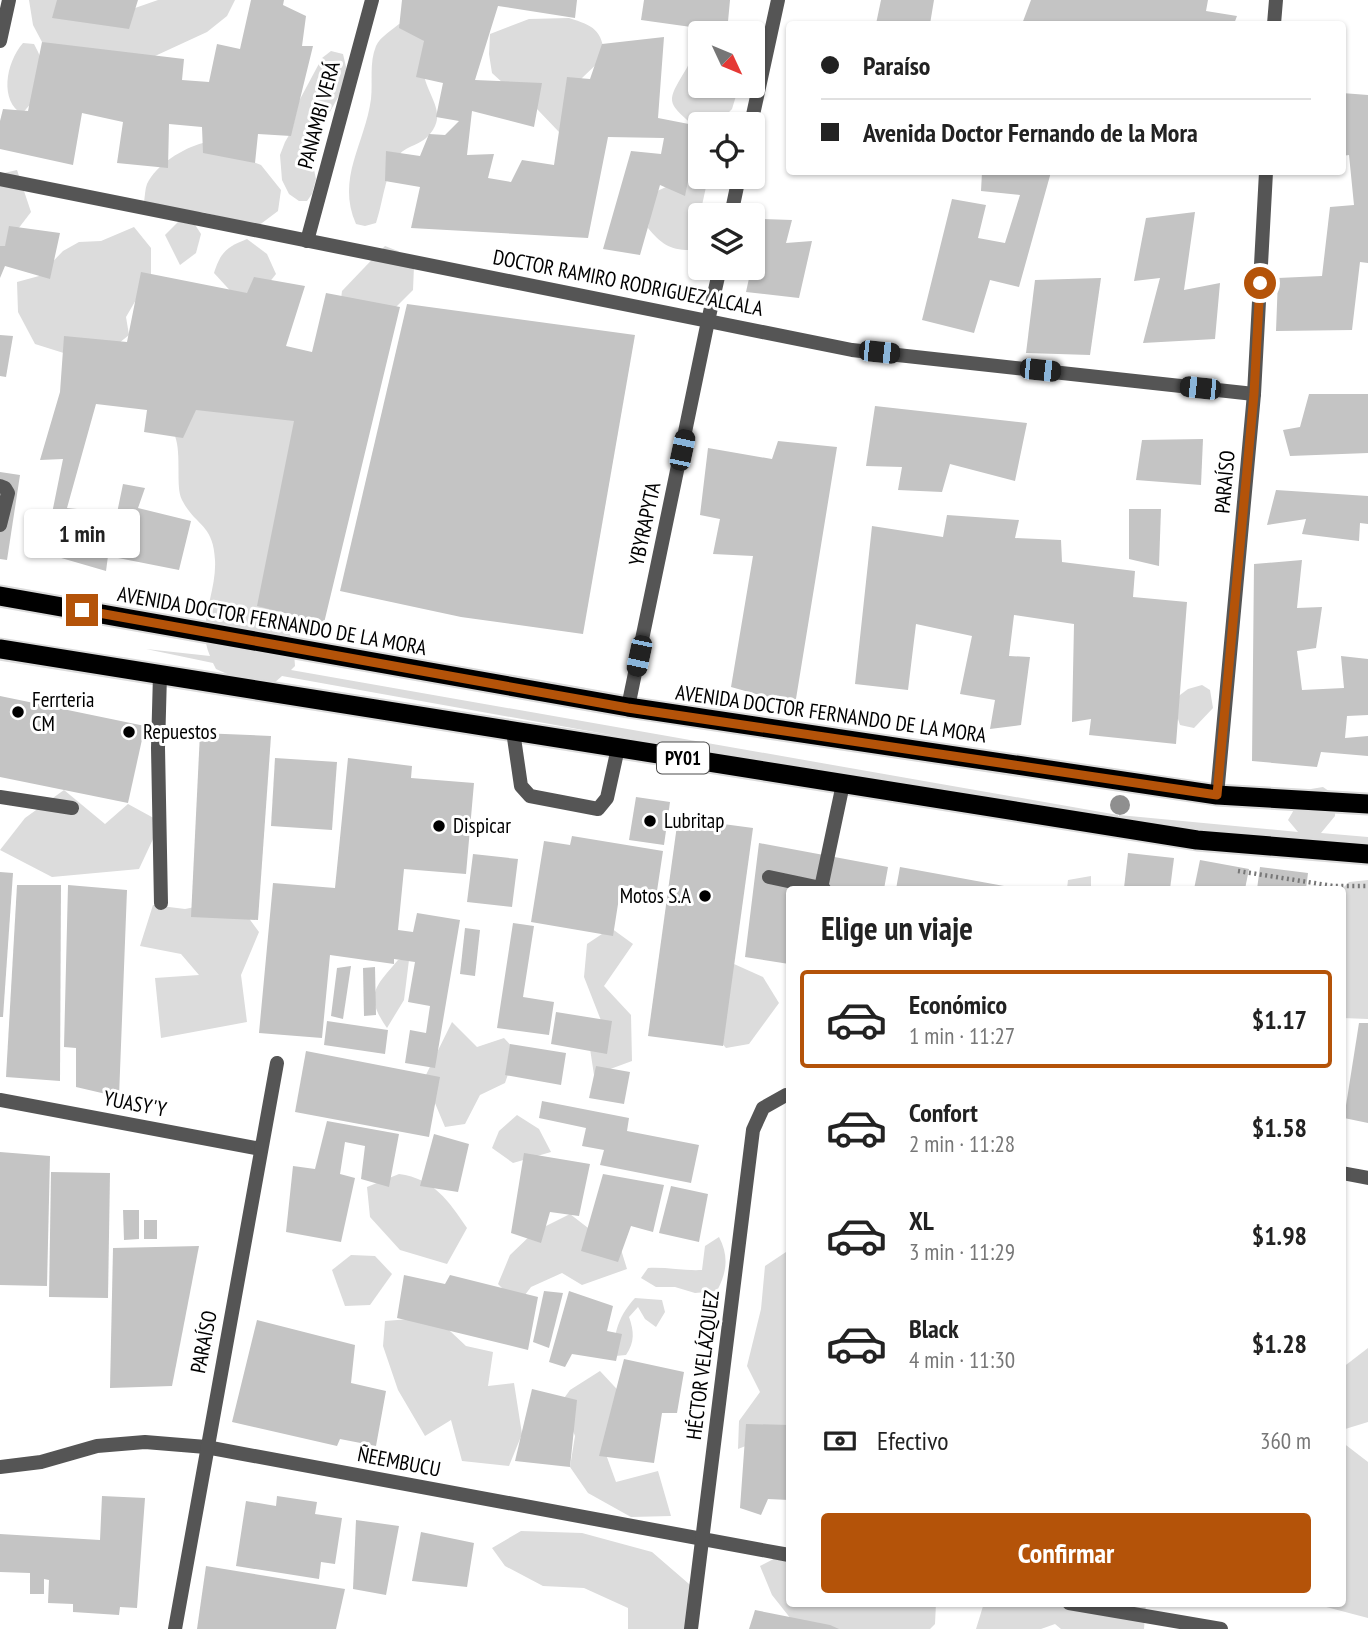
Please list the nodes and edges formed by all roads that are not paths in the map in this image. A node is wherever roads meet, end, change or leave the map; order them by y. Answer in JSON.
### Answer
{"nodes":[{"id":1,"x":9,"y":0,"type":"edge"},
{"id":2,"x":372,"y":0,"type":"edge"},
{"id":3,"x":778,"y":0,"type":"edge"},
{"id":4,"x":1276,"y":0,"type":"edge"},
{"id":5,"x":1275,"y":21,"type":"edge"},
{"id":6,"x":0,"y":41,"type":"edge"},
{"id":7,"x":754,"y":112,"type":"edge"},
{"id":8,"x":1266,"y":175,"type":"edge"},
{"id":9,"x":0,"y":179,"type":"edge"},
{"id":10,"x":307,"y":241,"type":"junction"},
{"id":11,"x":717,"y":280,"type":"edge"},
{"id":12,"x":708,"y":321,"type":"junction"},
{"id":13,"x":1254,"y":394,"type":"junction"},
{"id":14,"x":0,"y":486,"type":"edge"},
{"id":15,"x":0,"y":525,"type":"edge"},
{"id":16,"x":0,"y":596,"type":"edge"},
{"id":17,"x":0,"y":649,"type":"edge"},
{"id":18,"x":160,"y":674,"type":"junction"},
{"id":19,"x":628,"y":708,"type":"junction"},
{"id":20,"x":513,"y":731,"type":"junction"},
{"id":21,"x":618,"y":748,"type":"junction"},
{"id":22,"x":843,"y":784,"type":"junction"},
{"id":23,"x":1217,"y":795,"type":"junction"},
{"id":24,"x":0,"y":797,"type":"edge"},
{"id":25,"x":1368,"y":804,"type":"edge"},
{"id":26,"x":72,"y":808,"type":"dead end"},
{"id":27,"x":1368,"y":853,"type":"edge"},
{"id":28,"x":769,"y":877,"type":"dead end"},
{"id":29,"x":810,"y":886,"type":"edge"},
{"id":30,"x":824,"y":886,"type":"edge"},
{"id":31,"x":161,"y":904,"type":"dead end"},
{"id":32,"x":277,"y":1063,"type":"dead end"},
{"id":33,"x":786,"y":1095,"type":"edge"},
{"id":34,"x":0,"y":1100,"type":"edge"},
{"id":35,"x":261,"y":1149,"type":"junction"},
{"id":36,"x":1346,"y":1174,"type":"edge"},
{"id":37,"x":1368,"y":1178,"type":"edge"},
{"id":38,"x":206,"y":1447,"type":"junction"},
{"id":39,"x":0,"y":1467,"type":"edge"},
{"id":40,"x":702,"y":1540,"type":"junction"},
{"id":41,"x":786,"y":1554,"type":"edge"},
{"id":42,"x":1092,"y":1607,"type":"edge"},
{"id":43,"x":175,"y":1629,"type":"edge"},
{"id":44,"x":691,"y":1629,"type":"edge"},
{"id":45,"x":1221,"y":1629,"type":"edge"}],
"edges":[{"from":1,"to":6,"type":"street"},
{"from":2,"to":10,"type":"street","name":"PANAMBI VERÁ"},
{"from":3,"to":7,"type":"street"},
{"from":4,"to":5,"type":"street"},
{"from":8,"to":13,"type":"street","name":"PARAÍSO"},
{"from":9,"to":10,"type":"street","name":"DOCTOR RAMIRO RODRIGUEZ ALCALA"},
{"from":10,"to":12,"type":"street","name":"DOCTOR RAMIRO RODRIGUEZ ALCALA"},
{"from":11,"to":12,"type":"street","name":"YBYRAPYTA"},
{"from":12,"to":13,"type":"street","name":"DOCTOR RAMIRO RODRIGUEZ ALCALA"},
{"from":12,"to":19,"type":"street","name":"YBYRAPYTA"},
{"from":13,"to":23,"type":"street","name":"PARAÍSO"},
{"from":14,"to":15,"type":"street"},
{"from":16,"to":19,"type":"highway","name":"AVENIDA DOCTOR FERNANDO DE LA MORA","number":"PY01"},
{"from":17,"to":18,"type":"highway","number":"PY01"},
{"from":18,"to":20,"type":"highway","number":"PY01"},
{"from":18,"to":31,"type":"street"},
{"from":19,"to":23,"type":"highway","name":"AVENIDA DOCTOR FERNANDO DE LA MORA","number":"PY01"},
{"from":20,"to":21,"type":"highway","number":"PY01"},
{"from":20,"to":21,"type":"street"},
{"from":21,"to":22,"type":"highway","number":"PY01"},
{"from":22,"to":27,"type":"highway","number":"PY01"},
{"from":22,"to":30,"type":"street"},
{"from":23,"to":25,"type":"highway","name":"AVENIDA DOCTOR FERNANDO DE LA MORA","number":"PY01"},
{"from":24,"to":26,"type":"street"},
{"from":28,"to":29,"type":"street"},
{"from":32,"to":35,"type":"street","name":"PARAÍSO"},
{"from":33,"to":40,"type":"street","name":"HÉCTOR VELÁZQUEZ"},
{"from":34,"to":35,"type":"street","name":"YUASY'Y"},
{"from":35,"to":38,"type":"street","name":"PARAÍSO"},
{"from":36,"to":37,"type":"street"},
{"from":38,"to":39,"type":"street","name":"ÑEEMBUCU"},
{"from":38,"to":40,"type":"street","name":"ÑEEMBUCU"},
{"from":38,"to":43,"type":"street","name":"PARAÍSO"},
{"from":40,"to":41,"type":"street","name":"ÑEEMBUCU"},
{"from":40,"to":44,"type":"street","name":"HÉCTOR VELÁZQUEZ"},
{"from":42,"to":45,"type":"street"}]}
